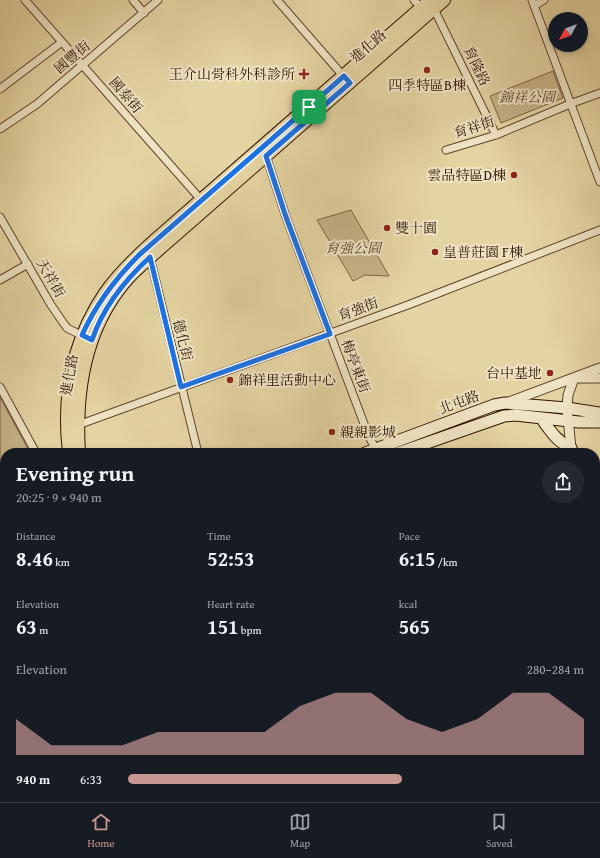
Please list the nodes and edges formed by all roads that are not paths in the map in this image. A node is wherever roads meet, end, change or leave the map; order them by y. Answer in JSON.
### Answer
{"nodes":[{"id":1,"x":25,"y":0,"type":"edge"},
{"id":2,"x":133,"y":0,"type":"edge"},
{"id":3,"x":158,"y":0,"type":"edge"},
{"id":4,"x":277,"y":0,"type":"edge"},
{"id":5,"x":444,"y":0,"type":"edge"},
{"id":6,"x":544,"y":0,"type":"edge"},
{"id":7,"x":533,"y":3,"type":"edge"},
{"id":8,"x":425,"y":4,"type":"edge"},
{"id":9,"x":144,"y":13,"type":"junction"},
{"id":10,"x":62,"y":42,"type":"junction"},
{"id":11,"x":83,"y":65,"type":"junction"},
{"id":12,"x":347,"y":80,"type":"junction"},
{"id":13,"x":0,"y":89,"type":"edge"},
{"id":14,"x":600,"y":93,"type":"edge"},
{"id":15,"x":570,"y":104,"type":"junction"},
{"id":16,"x":0,"y":129,"type":"edge"},
{"id":17,"x":496,"y":135,"type":"junction"},
{"id":18,"x":446,"y":150,"type":"dead end"},
{"id":19,"x":266,"y":156,"type":"junction"},
{"id":20,"x":600,"y":182,"type":"edge"},
{"id":21,"x":204,"y":203,"type":"junction"},
{"id":22,"x":0,"y":217,"type":"edge"},
{"id":23,"x":600,"y":230,"type":"edge"},
{"id":24,"x":150,"y":257,"type":"junction"},
{"id":25,"x":28,"y":264,"type":"junction"},
{"id":26,"x":0,"y":280,"type":"edge"},
{"id":27,"x":330,"y":334,"type":"junction"},
{"id":28,"x":87,"y":338,"type":"junction"},
{"id":29,"x":600,"y":368,"type":"edge"},
{"id":30,"x":574,"y":378,"type":"junction"},
{"id":31,"x":600,"y":378,"type":"edge"},
{"id":32,"x":0,"y":386,"type":"edge"},
{"id":33,"x":181,"y":387,"type":"junction"},
{"id":34,"x":505,"y":403,"type":"junction"},
{"id":35,"x":567,"y":408,"type":"junction"},
{"id":36,"x":600,"y":413,"type":"edge"},
{"id":37,"x":541,"y":418,"type":"junction"},
{"id":38,"x":567,"y":420,"type":"junction"},
{"id":39,"x":600,"y":422,"type":"edge"},
{"id":40,"x":78,"y":425,"type":"junction"},
{"id":41,"x":33,"y":448,"type":"edge"},
{"id":42,"x":69,"y":448,"type":"edge"},
{"id":43,"x":79,"y":448,"type":"edge"},
{"id":44,"x":197,"y":448,"type":"edge"},
{"id":45,"x":372,"y":448,"type":"edge"},
{"id":46,"x":383,"y":448,"type":"edge"},
{"id":47,"x":412,"y":448,"type":"edge"},
{"id":48,"x":570,"y":448,"type":"edge"},
{"id":49,"x":573,"y":448,"type":"edge"}],
"edges":[{"from":1,"to":10,"type":"street","name":"國泰街"},
{"from":2,"to":9,"type":"street"},
{"from":3,"to":9,"type":"street","name":"國豐街"},
{"from":4,"to":12,"type":"street"},
{"from":5,"to":8,"type":"main road","name":"進化路"},
{"from":6,"to":7,"type":"street"},
{"from":7,"to":15,"type":"street"},
{"from":8,"to":12,"type":"main road","name":"進化路"},
{"from":8,"to":17,"type":"street","name":"育隆路"},
{"from":9,"to":11,"type":"street","name":"國豐街"},
{"from":10,"to":11,"type":"street","name":"國泰街"},
{"from":10,"to":13,"type":"street"},
{"from":11,"to":16,"type":"street","name":"國豐街"},
{"from":11,"to":21,"type":"street","name":"國泰街"},
{"from":12,"to":19,"type":"main road","name":"進化路"},
{"from":12,"to":21,"type":"main road","name":"進化路"},
{"from":14,"to":15,"type":"street","name":"育祥街"},
{"from":15,"to":17,"type":"street","name":"育祥街"},
{"from":15,"to":20,"type":"street"},
{"from":17,"to":18,"type":"street","name":"育祥街"},
{"from":19,"to":21,"type":"main road","name":"進化路"},
{"from":19,"to":27,"type":"street","name":"梅亭東街"},
{"from":21,"to":24,"type":"main road","name":"進化路"},
{"from":21,"to":28,"type":"main road","name":"進化路"},
{"from":22,"to":25,"type":"street","name":"天祥街"},
{"from":23,"to":27,"type":"street","name":"育強街"},
{"from":24,"to":28,"type":"main road","name":"進化路"},
{"from":24,"to":33,"type":"street","name":"德化街"},
{"from":25,"to":26,"type":"street"},
{"from":25,"to":28,"type":"street","name":"天祥街"},
{"from":27,"to":33,"type":"street","name":"育強街"},
{"from":27,"to":45,"type":"street","name":"梅亭東街"},
{"from":28,"to":40,"type":"main road","name":"進化路"},
{"from":28,"to":42,"type":"main road","name":"進化路"},
{"from":29,"to":30,"type":"street"},
{"from":30,"to":31,"type":"street"},
{"from":30,"to":34,"type":"street"},
{"from":30,"to":35,"type":"street"},
{"from":32,"to":41,"type":"street"},
{"from":33,"to":40,"type":"street","name":"育強街"},
{"from":33,"to":44,"type":"street","name":"德化街"},
{"from":34,"to":35,"type":"main road","name":"北屯路"},
{"from":34,"to":46,"type":"main road","name":"北屯路"},
{"from":35,"to":36,"type":"main road","name":"北屯路"},
{"from":35,"to":38,"type":"street"},
{"from":37,"to":38,"type":"main road","name":"北屯路"},
{"from":37,"to":47,"type":"main road","name":"北屯路"},
{"from":37,"to":48,"type":"main road"},
{"from":38,"to":39,"type":"main road","name":"北屯路"},
{"from":38,"to":49,"type":"street"},
{"from":40,"to":43,"type":"main road","name":"進化路"}]}
